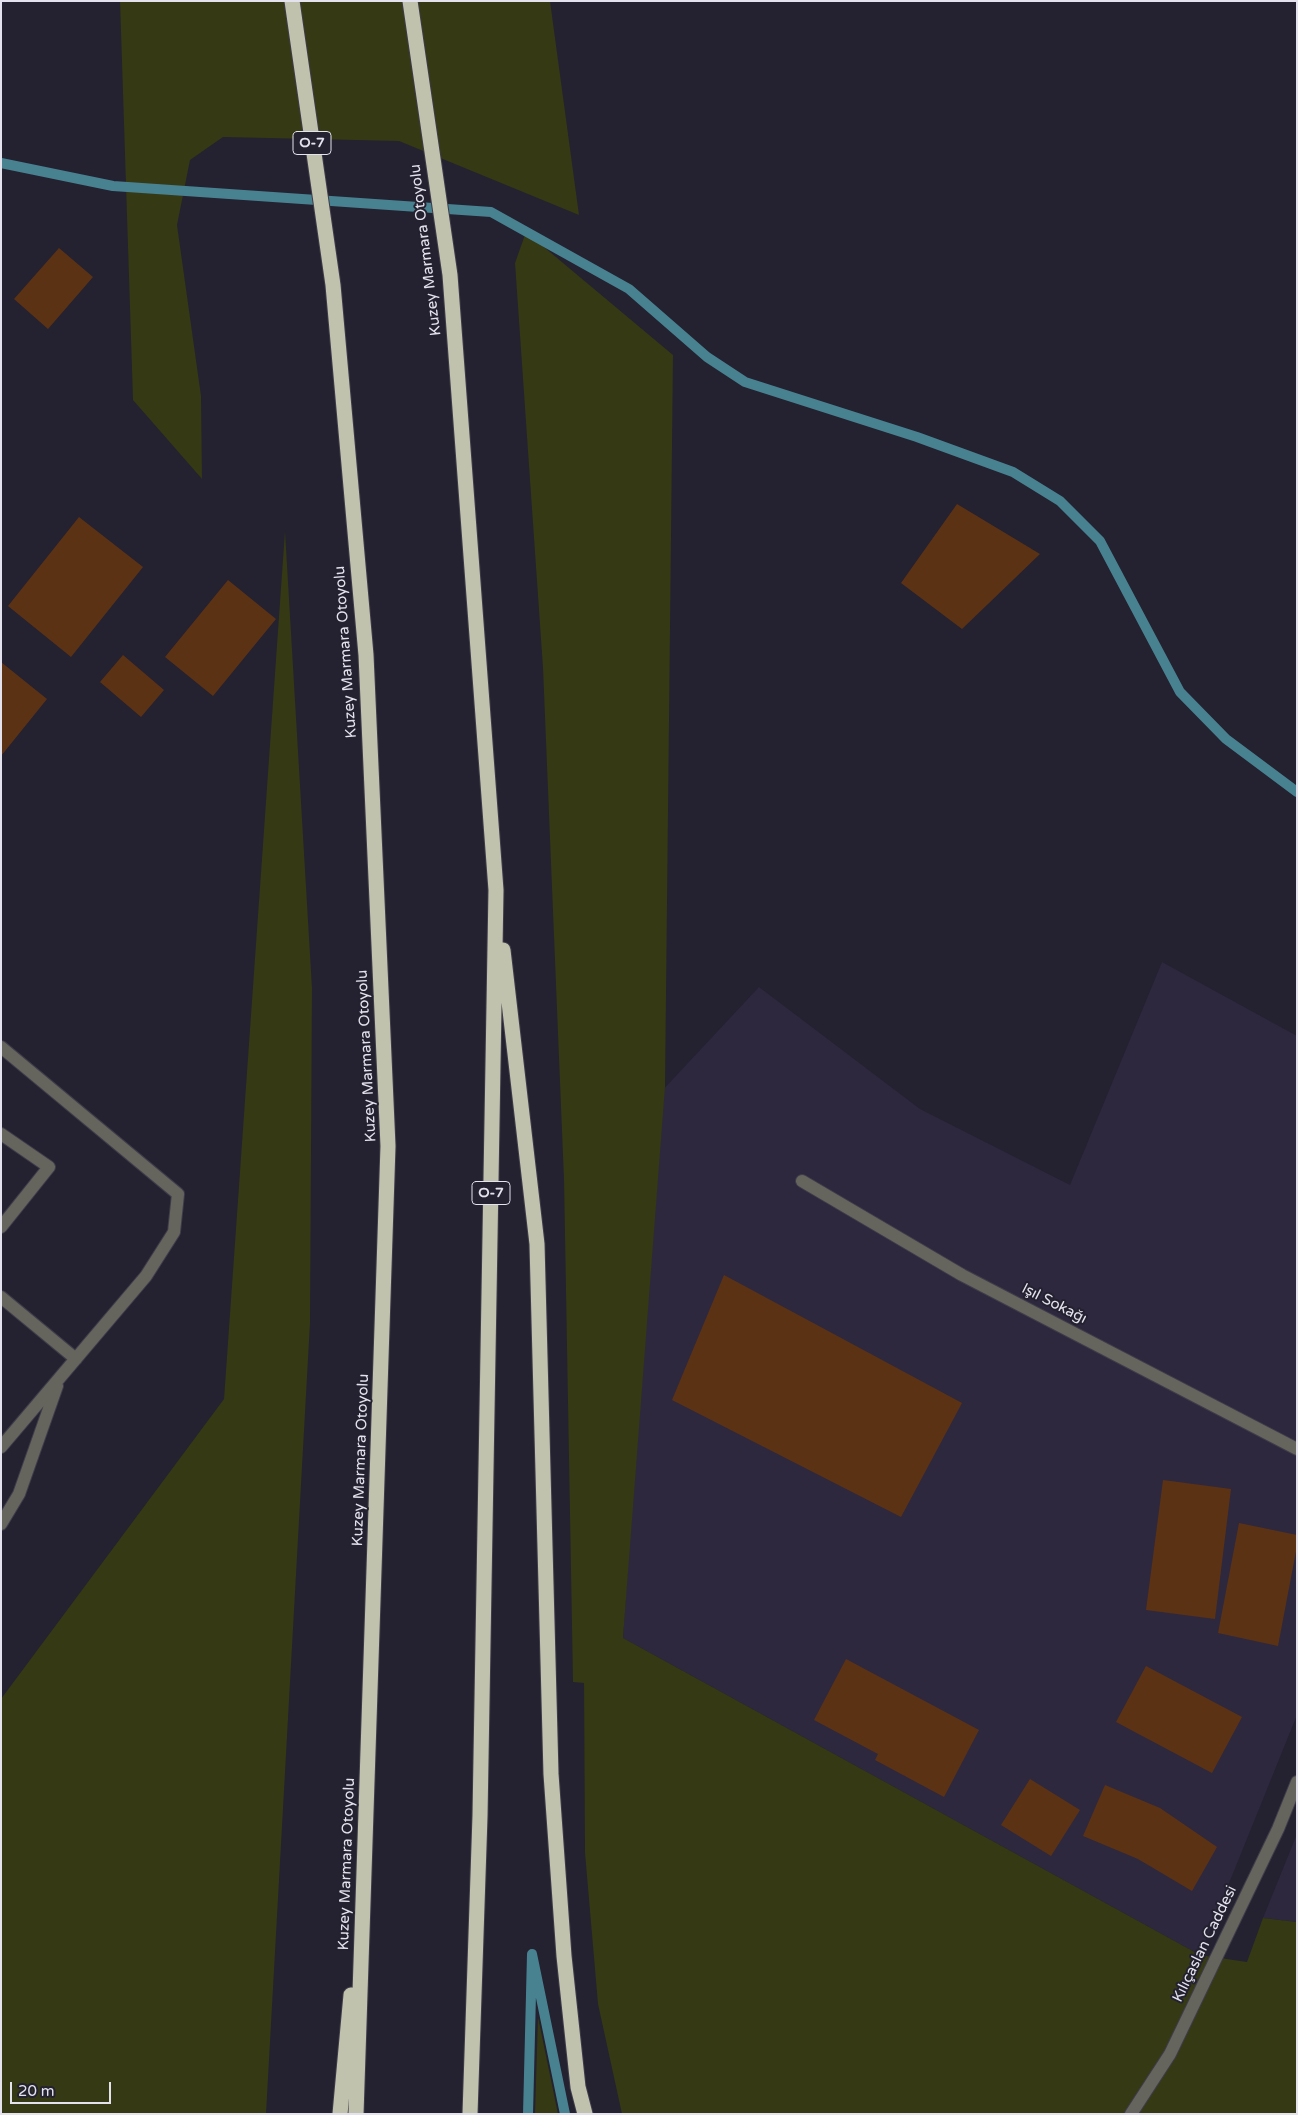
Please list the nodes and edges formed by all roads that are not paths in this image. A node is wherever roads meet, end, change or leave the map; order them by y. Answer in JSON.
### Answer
{"nodes":[{"id":1,"x":292,"y":1,"type":"edge"},
{"id":2,"x":410,"y":1,"type":"edge"},
{"id":3,"x":496,"y":890,"type":"junction"},
{"id":4,"x":1,"y":1048,"type":"edge"},
{"id":5,"x":1,"y":1134,"type":"edge"},
{"id":6,"x":802,"y":1181,"type":"dead end"},
{"id":7,"x":1,"y":1227,"type":"edge"},
{"id":8,"x":1,"y":1297,"type":"edge"},
{"id":9,"x":76,"y":1358,"type":"junction"},
{"id":10,"x":59,"y":1379,"type":"junction"},
{"id":11,"x":1,"y":1447,"type":"edge"},
{"id":12,"x":1297,"y":1449,"type":"edge"},
{"id":13,"x":1,"y":1524,"type":"edge"},
{"id":14,"x":1297,"y":1782,"type":"edge"},
{"id":15,"x":366,"y":1832,"type":"junction"},
{"id":16,"x":340,"y":2114,"type":"edge"},
{"id":17,"x":356,"y":2114,"type":"edge"},
{"id":18,"x":470,"y":2114,"type":"edge"},
{"id":19,"x":585,"y":2114,"type":"edge"},
{"id":20,"x":1131,"y":2114,"type":"edge"}],
"edges":[{"from":1,"to":15,"type":"highway","name":"Kuzey Marmara Otoyolu","number":"O-7"},
{"from":2,"to":3,"type":"highway","name":"Kuzey Marmara Otoyolu","number":"O-7"},
{"from":3,"to":18,"type":"highway","name":"Kuzey Marmara Otoyolu","number":"O-7"},
{"from":3,"to":19,"type":"highway"},
{"from":4,"to":9,"type":"street"},
{"from":5,"to":7,"type":"street"},
{"from":6,"to":12,"type":"street","name":"Işıl Sokağı"},
{"from":8,"to":9,"type":"street"},
{"from":9,"to":10,"type":"street"},
{"from":10,"to":11,"type":"street"},
{"from":10,"to":13,"type":"street"},
{"from":14,"to":20,"type":"street","name":"Kılıçaslan Caddesi"},
{"from":15,"to":16,"type":"highway"},
{"from":15,"to":17,"type":"highway","name":"Kuzey Marmara Otoyolu","number":"O-7"}]}
